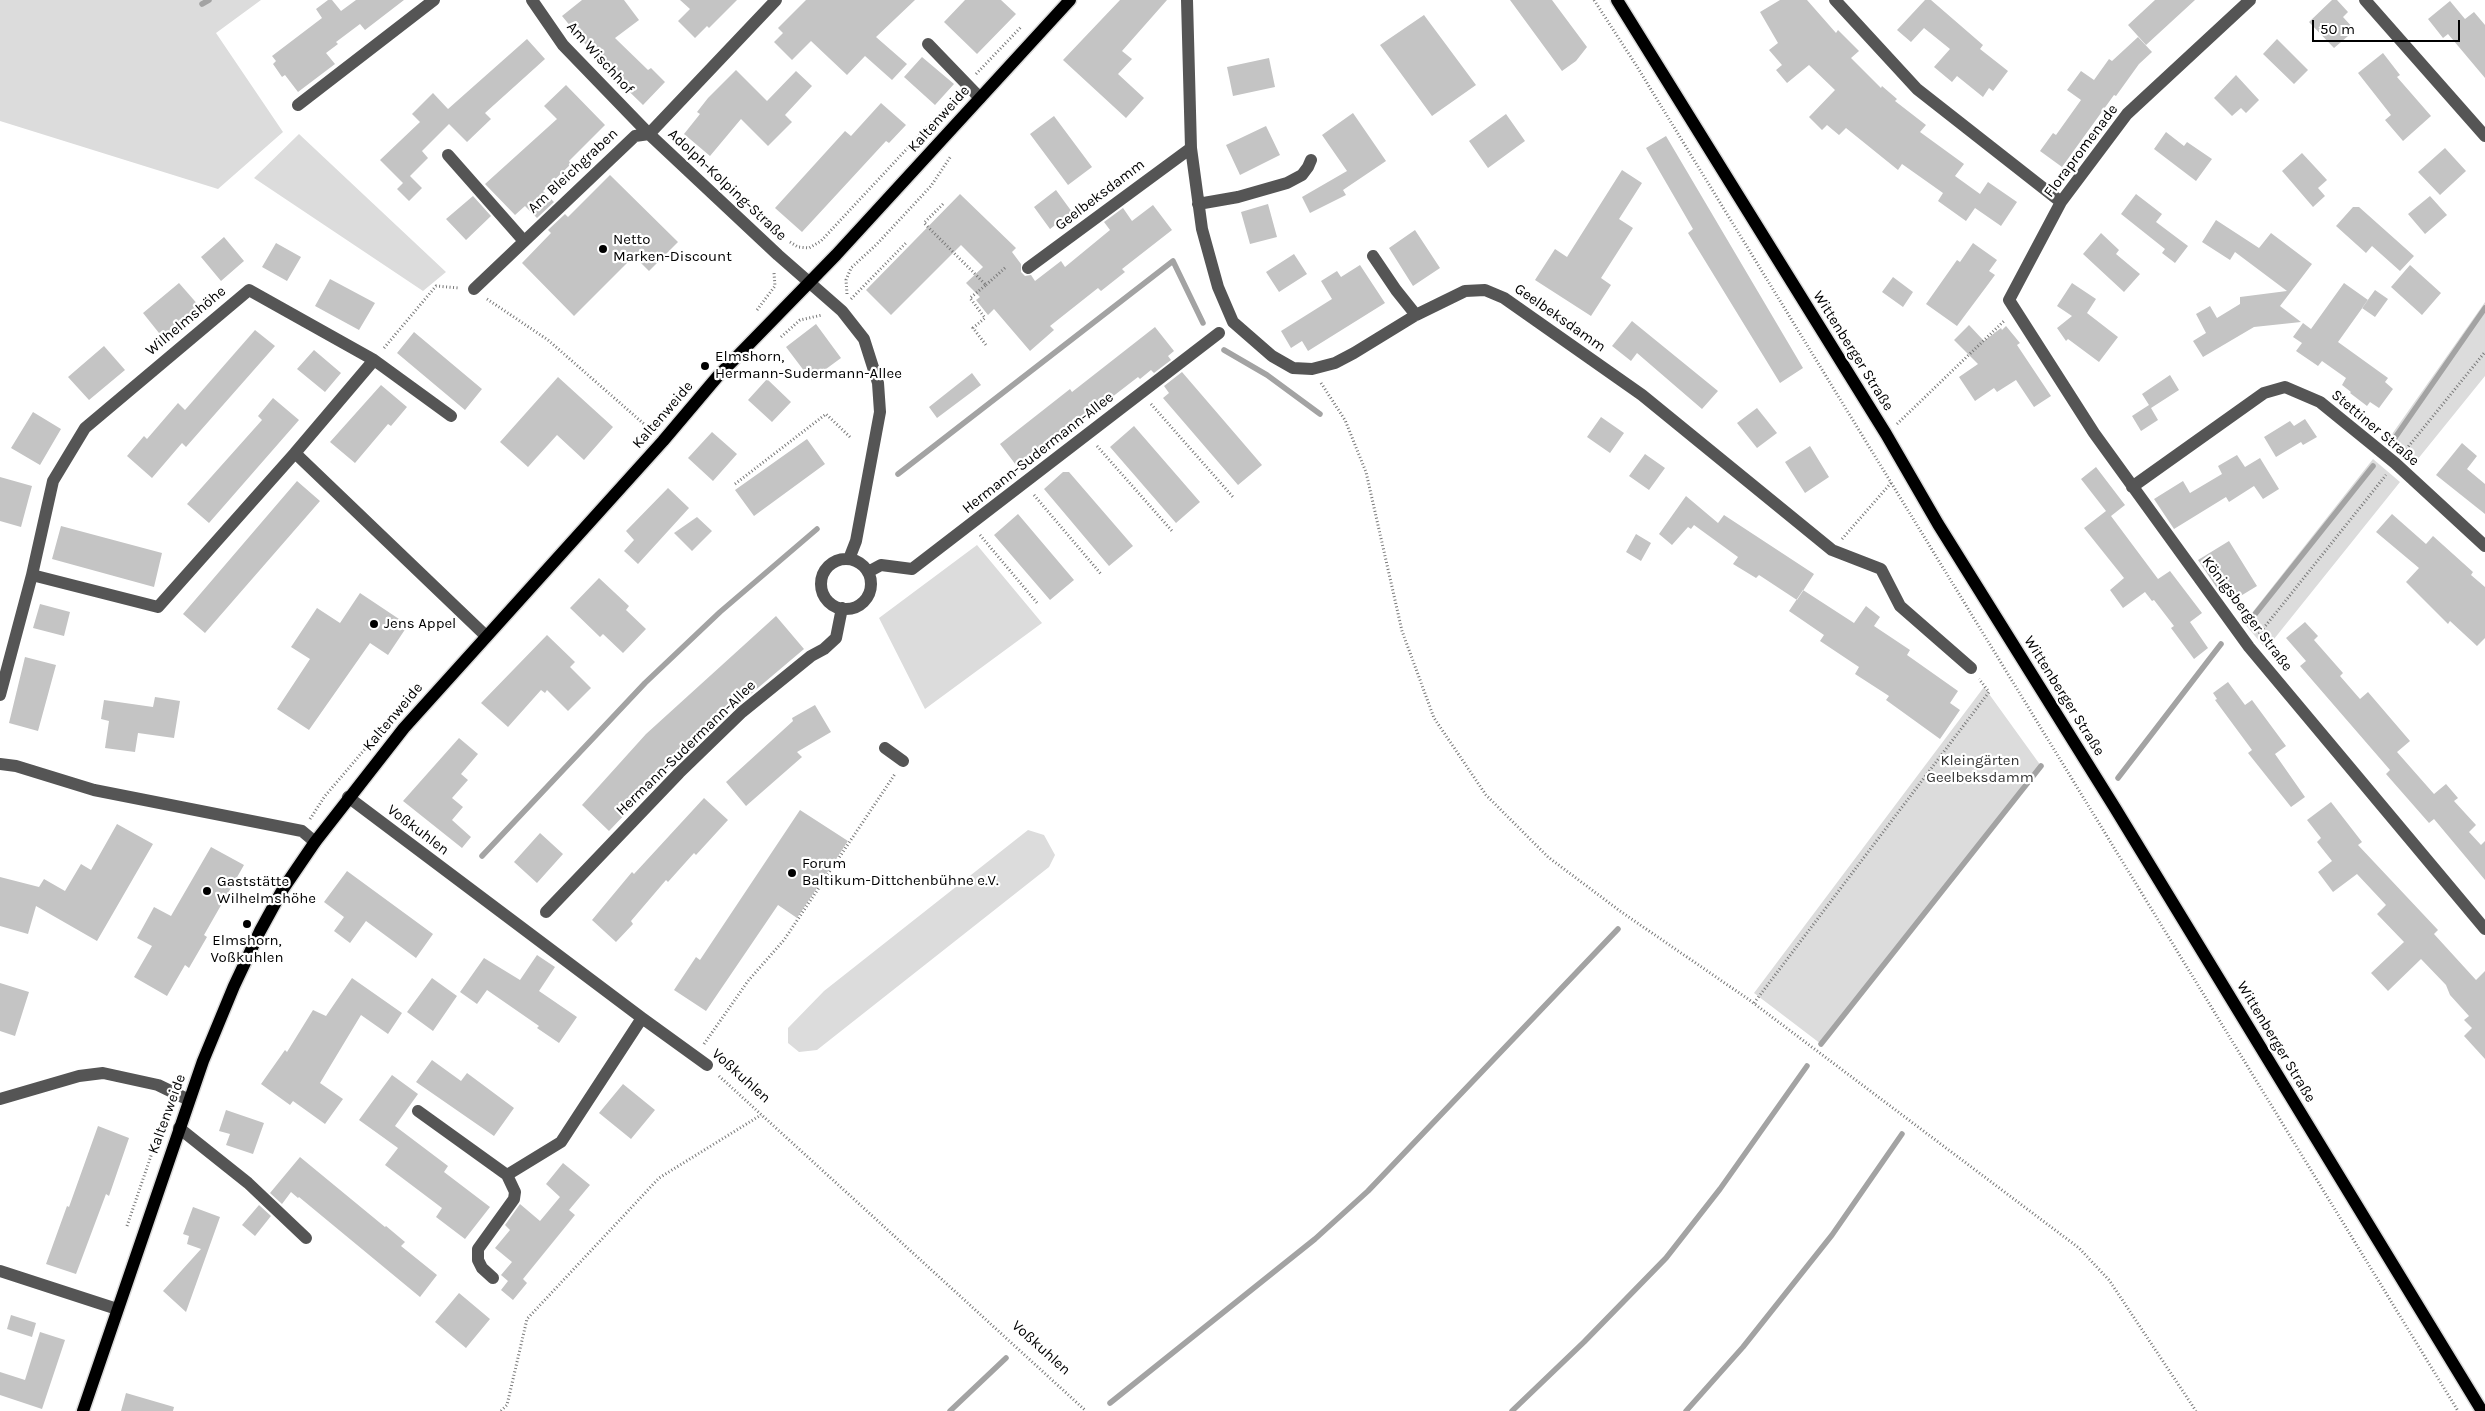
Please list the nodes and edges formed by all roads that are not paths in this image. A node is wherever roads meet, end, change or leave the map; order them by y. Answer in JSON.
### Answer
{"nodes":[{"id":1,"x":434,"y":0,"type":"edge"},
{"id":2,"x":532,"y":0,"type":"edge"},
{"id":3,"x":776,"y":0,"type":"edge"},
{"id":4,"x":1070,"y":0,"type":"edge"},
{"id":5,"x":1186,"y":0,"type":"edge"},
{"id":6,"x":1616,"y":0,"type":"edge"},
{"id":7,"x":1835,"y":0,"type":"edge"},
{"id":8,"x":2250,"y":0,"type":"edge"},
{"id":9,"x":2365,"y":0,"type":"edge"},
{"id":10,"x":928,"y":44,"type":"dead end"},
{"id":11,"x":980,"y":98,"type":"junction"},
{"id":12,"x":298,"y":104,"type":"dead end"},
{"id":13,"x":649,"y":134,"type":"junction"},
{"id":14,"x":2485,"y":136,"type":"edge"},
{"id":15,"x":1190,"y":148,"type":"junction"},
{"id":16,"x":448,"y":155,"type":"dead end"},
{"id":17,"x":1310,"y":160,"type":"dead end"},
{"id":18,"x":2061,"y":202,"type":"junction"},
{"id":19,"x":1198,"y":204,"type":"junction"},
{"id":20,"x":523,"y":240,"type":"junction"},
{"id":21,"x":1374,"y":256,"type":"dead end"},
{"id":22,"x":1028,"y":268,"type":"dead end"},
{"id":23,"x":811,"y":282,"type":"junction"},
{"id":24,"x":474,"y":289,"type":"road end"},
{"id":25,"x":2012,"y":305,"type":"joint"},
{"id":26,"x":1416,"y":315,"type":"junction"},
{"id":27,"x":1219,"y":333,"type":"dead end"},
{"id":28,"x":374,"y":360,"type":"junction"},
{"id":29,"x":451,"y":416,"type":"dead end"},
{"id":30,"x":295,"y":453,"type":"junction"},
{"id":31,"x":2132,"y":487,"type":"junction"},
{"id":32,"x":2485,"y":546,"type":"edge"},
{"id":33,"x":849,"y":559,"type":"junction"},
{"id":34,"x":868,"y":572,"type":"junction"},
{"id":35,"x":32,"y":575,"type":"junction"},
{"id":36,"x":842,"y":608,"type":"junction"},
{"id":37,"x":486,"y":636,"type":"junction"},
{"id":38,"x":1971,"y":668,"type":"road end"},
{"id":39,"x":0,"y":695,"type":"edge"},
{"id":40,"x":885,"y":748,"type":"dead end"},
{"id":41,"x":903,"y":761,"type":"road end"},
{"id":42,"x":0,"y":764,"type":"edge"},
{"id":43,"x":348,"y":797,"type":"junction"},
{"id":44,"x":315,"y":842,"type":"junction"},
{"id":45,"x":546,"y":912,"type":"dead end"},
{"id":46,"x":2485,"y":928,"type":"edge"},
{"id":47,"x":642,"y":1018,"type":"junction"},
{"id":48,"x":707,"y":1065,"type":"road end"},
{"id":49,"x":0,"y":1099,"type":"edge"},
{"id":50,"x":189,"y":1100,"type":"junction"},
{"id":51,"x":418,"y":1111,"type":"dead end"},
{"id":52,"x":179,"y":1128,"type":"junction"},
{"id":53,"x":507,"y":1175,"type":"junction"},
{"id":54,"x":306,"y":1238,"type":"dead end"},
{"id":55,"x":0,"y":1271,"type":"edge"},
{"id":56,"x":493,"y":1278,"type":"dead end"},
{"id":57,"x":117,"y":1309,"type":"junction"},
{"id":58,"x":83,"y":1411,"type":"edge"},
{"id":59,"x":2482,"y":1411,"type":"edge"}],
"edges":[{"from":1,"to":12,"type":"street"},
{"from":2,"to":13,"type":"street","name":"Am Wischhof"},
{"from":3,"to":13,"type":"street","name":"Adolph-Kolping-Straße"},
{"from":4,"to":11,"type":"main road","name":"Kaltenweide"},
{"from":5,"to":15,"type":"street","name":"Geelbeksdamm"},
{"from":6,"to":59,"type":"main road","name":"Wittenberger Straße"},
{"from":7,"to":18,"type":"street"},
{"from":8,"to":18,"type":"street","name":"Florapromenade"},
{"from":9,"to":14,"type":"street"},
{"from":10,"to":11,"type":"street"},
{"from":11,"to":23,"type":"main road","name":"Kaltenweide"},
{"from":13,"to":20,"type":"street","name":"Am Bleichgraben"},
{"from":13,"to":23,"type":"street","name":"Adolph-Kolping-Straße"},
{"from":15,"to":19,"type":"street","name":"Geelbeksdamm"},
{"from":15,"to":22,"type":"street","name":"Geelbeksdamm"},
{"from":16,"to":20,"type":"street"},
{"from":17,"to":19,"type":"street"},
{"from":18,"to":25,"type":"street","name":"Florapromenade"},
{"from":19,"to":26,"type":"street","name":"Geelbeksdamm"},
{"from":20,"to":24,"type":"street","name":"Am Bleichgraben"},
{"from":21,"to":26,"type":"street"},
{"from":23,"to":33,"type":"street"},
{"from":23,"to":37,"type":"main road","name":"Kaltenweide"},
{"from":25,"to":31,"type":"street","name":"Königsberger Straße"},
{"from":26,"to":38,"type":"street","name":"Geelbeksdamm"},
{"from":27,"to":34,"type":"street","name":"Hermann-Sudermann-Allee"},
{"from":28,"to":29,"type":"street"},
{"from":28,"to":30,"type":"street"},
{"from":28,"to":35,"type":"street","name":"Wilhelmshöhe"},
{"from":30,"to":35,"type":"street"},
{"from":30,"to":37,"type":"street"},
{"from":31,"to":32,"type":"street","name":"Stettiner Straße"},
{"from":31,"to":46,"type":"street","name":"Königsberger Straße"},
{"from":33,"to":34,"type":"street"},
{"from":33,"to":36,"type":"street"},
{"from":34,"to":36,"type":"street"},
{"from":35,"to":39,"type":"street","name":"Wilhelmshöhe"},
{"from":36,"to":45,"type":"street","name":"Hermann-Sudermann-Allee"},
{"from":37,"to":43,"type":"main road","name":"Kaltenweide"},
{"from":40,"to":41,"type":"street"},
{"from":42,"to":44,"type":"street"},
{"from":43,"to":44,"type":"main road","name":"Kaltenweide"},
{"from":43,"to":47,"type":"street","name":"Voßkuhlen"},
{"from":44,"to":50,"type":"main road","name":"Kaltenweide"},
{"from":47,"to":48,"type":"street","name":"Voßkuhlen"},
{"from":47,"to":53,"type":"street"},
{"from":49,"to":50,"type":"street"},
{"from":50,"to":52,"type":"main road","name":"Kaltenweide"},
{"from":51,"to":53,"type":"street"},
{"from":52,"to":54,"type":"street"},
{"from":52,"to":57,"type":"main road","name":"Kaltenweide"},
{"from":53,"to":56,"type":"street"},
{"from":55,"to":57,"type":"street"},
{"from":57,"to":58,"type":"main road","name":"Kaltenweide"}]}
